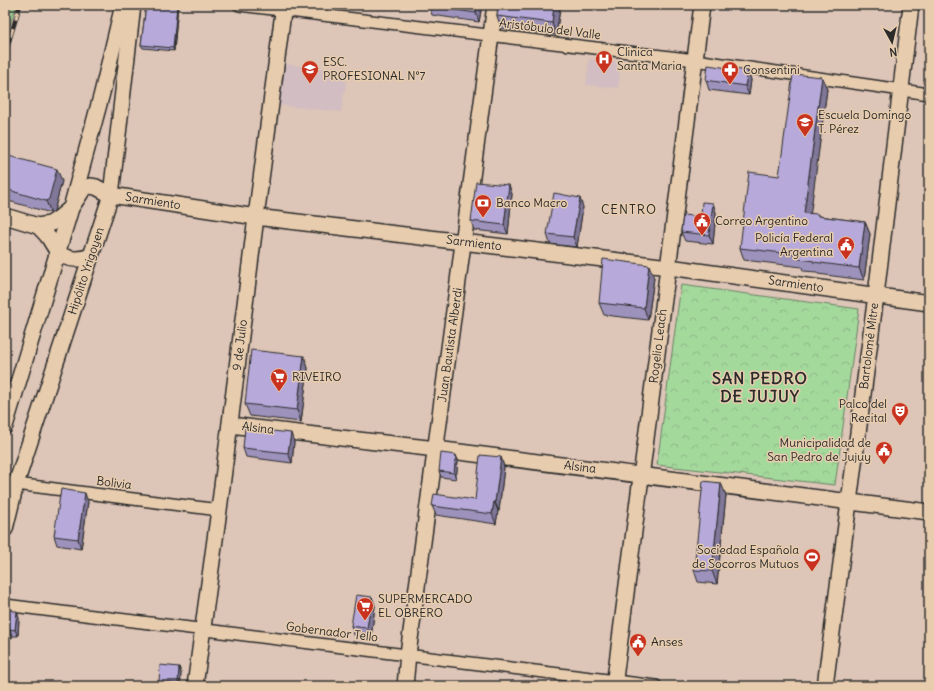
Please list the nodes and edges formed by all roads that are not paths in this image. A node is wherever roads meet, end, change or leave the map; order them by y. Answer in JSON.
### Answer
{"nodes":[{"id":1,"x":123,"y":5,"type":"edge"},
{"id":2,"x":133,"y":5,"type":"edge"},
{"id":3,"x":239,"y":5,"type":"edge"},
{"id":4,"x":496,"y":5,"type":"edge"},
{"id":5,"x":702,"y":5,"type":"edge"},
{"id":6,"x":911,"y":5,"type":"edge"},
{"id":7,"x":284,"y":8,"type":"edge"},
{"id":8,"x":492,"y":36,"type":"junction"},
{"id":9,"x":695,"y":60,"type":"junction"},
{"id":10,"x":901,"y":90,"type":"junction"},
{"id":11,"x":929,"y":94,"type":"edge"},
{"id":12,"x":111,"y":195,"type":"junction"},
{"id":13,"x":71,"y":208,"type":"junction"},
{"id":14,"x":5,"y":216,"type":"edge"},
{"id":15,"x":256,"y":217,"type":"junction"},
{"id":16,"x":38,"y":226,"type":"junction"},
{"id":17,"x":464,"y":242,"type":"junction"},
{"id":18,"x":58,"y":252,"type":"junction"},
{"id":19,"x":91,"y":256,"type":"junction"},
{"id":20,"x":669,"y":267,"type":"junction"},
{"id":21,"x":876,"y":295,"type":"junction"},
{"id":22,"x":929,"y":303,"type":"edge"},
{"id":23,"x":230,"y":425,"type":"junction"},
{"id":24,"x":5,"y":426,"type":"edge"},
{"id":25,"x":436,"y":449,"type":"junction"},
{"id":26,"x":642,"y":476,"type":"junction"},
{"id":27,"x":10,"y":483,"type":"edge"},
{"id":28,"x":849,"y":502,"type":"junction"},
{"id":29,"x":219,"y":510,"type":"junction"},
{"id":30,"x":929,"y":512,"type":"edge"},
{"id":31,"x":5,"y":529,"type":"edge"},
{"id":32,"x":5,"y":605,"type":"edge"},
{"id":33,"x":203,"y":629,"type":"junction"},
{"id":34,"x":408,"y":654,"type":"junction"},
{"id":35,"x":614,"y":683,"type":"edge"},
{"id":36,"x":195,"y":686,"type":"edge"},
{"id":37,"x":405,"y":686,"type":"edge"},
{"id":38,"x":656,"y":686,"type":"edge"},
{"id":39,"x":825,"y":686,"type":"edge"}],
"edges":[{"from":1,"to":13,"type":"street"},
{"from":2,"to":12,"type":"street","name":"Hipólito Yrigoyen"},
{"from":3,"to":7,"type":"street","name":"Aristóbulo del Valle"},
{"from":4,"to":8,"type":"street","name":"Juan Bautista Alberdi"},
{"from":5,"to":9,"type":"street","name":"Rogelio Leach"},
{"from":6,"to":10,"type":"street","name":"Bartolomé Mitre"},
{"from":7,"to":8,"type":"street","name":"Aristóbulo del Valle"},
{"from":7,"to":15,"type":"street","name":"9 de Julio"},
{"from":8,"to":9,"type":"street","name":"Aristóbulo del Valle"},
{"from":8,"to":17,"type":"street","name":"Juan Bautista Alberdi"},
{"from":9,"to":10,"type":"street","name":"Aristóbulo del Valle"},
{"from":9,"to":20,"type":"street","name":"Rogelio Leach"},
{"from":10,"to":11,"type":"street","name":"Aristóbulo del Valle"},
{"from":10,"to":21,"type":"street","name":"Bartolomé Mitre"},
{"from":12,"to":13,"type":"street","name":"Sarmiento"},
{"from":12,"to":15,"type":"street","name":"Sarmiento"},
{"from":12,"to":19,"type":"street","name":"Hipólito Yrigoyen"},
{"from":13,"to":16,"type":"street","name":"Sarmiento"},
{"from":13,"to":18,"type":"street"},
{"from":14,"to":16,"type":"street"},
{"from":15,"to":17,"type":"street","name":"Sarmiento"},
{"from":15,"to":23,"type":"street","name":"9 de Julio"},
{"from":16,"to":18,"type":"street"},
{"from":17,"to":20,"type":"street","name":"Sarmiento"},
{"from":17,"to":25,"type":"street","name":"Juan Bautista Alberdi"},
{"from":18,"to":19,"type":"street"},
{"from":18,"to":24,"type":"street"},
{"from":19,"to":27,"type":"street","name":"Hipólito Yrigoyen"},
{"from":20,"to":21,"type":"street","name":"Sarmiento"},
{"from":20,"to":26,"type":"street","name":"Rogelio Leach"},
{"from":21,"to":22,"type":"street","name":"Sarmiento"},
{"from":21,"to":28,"type":"street","name":"Bartolomé Mitre"},
{"from":23,"to":25,"type":"street","name":"Alsina"},
{"from":23,"to":29,"type":"street","name":"9 de Julio"},
{"from":25,"to":26,"type":"street","name":"Alsina"},
{"from":25,"to":34,"type":"street","name":"Juan Bautista Alberdi"},
{"from":26,"to":28,"type":"street","name":"Alsina"},
{"from":26,"to":35,"type":"street","name":"Rogelio Leach"},
{"from":27,"to":29,"type":"street","name":"Bolivia"},
{"from":27,"to":31,"type":"street","name":"Hipólito Yrigoyen"},
{"from":28,"to":30,"type":"street","name":"Alsina"},
{"from":28,"to":39,"type":"street","name":"Bartolomé Mitre"},
{"from":29,"to":33,"type":"street","name":"9 de Julio"},
{"from":32,"to":33,"type":"street","name":"Gobernador Tello"},
{"from":33,"to":34,"type":"street","name":"Gobernador Tello"},
{"from":33,"to":36,"type":"street","name":"9 de Julio"},
{"from":34,"to":35,"type":"street","name":"Gobernador Tello"},
{"from":34,"to":37,"type":"street","name":"Juan Bautista Alberdi"},
{"from":35,"to":38,"type":"street","name":"Gobernador Tello"}]}
